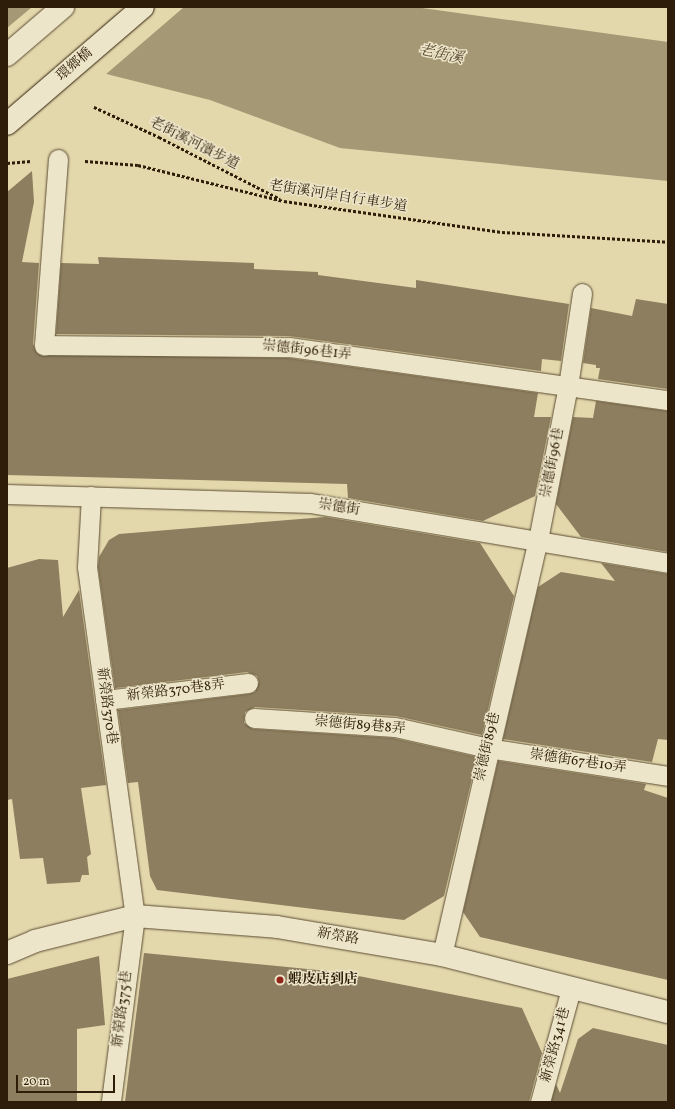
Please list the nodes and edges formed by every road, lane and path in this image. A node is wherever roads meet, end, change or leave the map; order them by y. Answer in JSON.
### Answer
{"nodes":[{"id":1,"x":63,"y":7,"type":"edge"},
{"id":2,"x":143,"y":7,"type":"edge"},
{"id":3,"x":7,"y":55,"type":"edge"},
{"id":4,"x":94,"y":107,"type":"dead end"},
{"id":5,"x":7,"y":124,"type":"edge"},
{"id":6,"x":58,"y":159,"type":"junction"},
{"id":7,"x":7,"y":163,"type":"edge"},
{"id":8,"x":284,"y":201,"type":"junction"},
{"id":9,"x":668,"y":242,"type":"edge"},
{"id":10,"x":582,"y":294,"type":"dead end"},
{"id":11,"x":568,"y":386,"type":"junction"},
{"id":12,"x":668,"y":400,"type":"edge"},
{"id":13,"x":7,"y":494,"type":"edge"},
{"id":14,"x":91,"y":496,"type":"junction"},
{"id":15,"x":538,"y":540,"type":"junction"},
{"id":16,"x":668,"y":563,"type":"edge"},
{"id":17,"x":248,"y":683,"type":"dead end"},
{"id":18,"x":105,"y":700,"type":"junction"},
{"id":19,"x":254,"y":718,"type":"dead end"},
{"id":20,"x":488,"y":748,"type":"junction"},
{"id":21,"x":668,"y":776,"type":"edge"},
{"id":22,"x":135,"y":916,"type":"junction"},
{"id":23,"x":7,"y":953,"type":"edge"},
{"id":24,"x":442,"y":955,"type":"junction"},
{"id":25,"x":571,"y":989,"type":"junction"},
{"id":26,"x":668,"y":1012,"type":"edge"},
{"id":27,"x":111,"y":1102,"type":"edge"},
{"id":28,"x":540,"y":1102,"type":"edge"}],
"edges":[{"from":1,"to":3,"type":"street"},
{"from":2,"to":5,"type":"street","name":"環鄉橋","bridge":true},
{"from":4,"to":8,"type":"path","name":"老街溪河濱步道"},
{"from":6,"to":7,"type":"path","name":"老街溪河岸自行車步道"},
{"from":6,"to":8,"type":"path","name":"老街溪河岸自行車步道"},
{"from":6,"to":11,"type":"lane","name":"崇德街96巷1弄"},
{"from":8,"to":9,"type":"path","name":"老街溪河岸自行車步道"},
{"from":10,"to":11,"type":"lane","name":"崇德街96巷"},
{"from":11,"to":12,"type":"lane","name":"崇德街96巷1弄"},
{"from":11,"to":15,"type":"lane","name":"崇德街96巷"},
{"from":13,"to":14,"type":"lane","name":"崇德街"},
{"from":14,"to":15,"type":"lane","name":"崇德街"},
{"from":14,"to":18,"type":"lane","name":"新榮路370巷"},
{"from":15,"to":16,"type":"lane","name":"崇德街"},
{"from":15,"to":20,"type":"lane","name":"崇德街89巷"},
{"from":17,"to":18,"type":"lane","name":"新榮路370巷8弄"},
{"from":18,"to":22,"type":"lane","name":"新榮路370巷"},
{"from":19,"to":20,"type":"lane","name":"崇德街89巷8弄"},
{"from":20,"to":21,"type":"lane","name":"崇德街67巷10弄"},
{"from":20,"to":24,"type":"lane","name":"崇德街89巷"},
{"from":22,"to":23,"type":"street","name":"新榮路"},
{"from":22,"to":24,"type":"street","name":"新榮路"},
{"from":22,"to":27,"type":"lane","name":"新榮路375巷"},
{"from":24,"to":25,"type":"street","name":"新榮路"},
{"from":25,"to":26,"type":"street","name":"新榮路"},
{"from":25,"to":28,"type":"lane","name":"新榮路341巷"}]}
